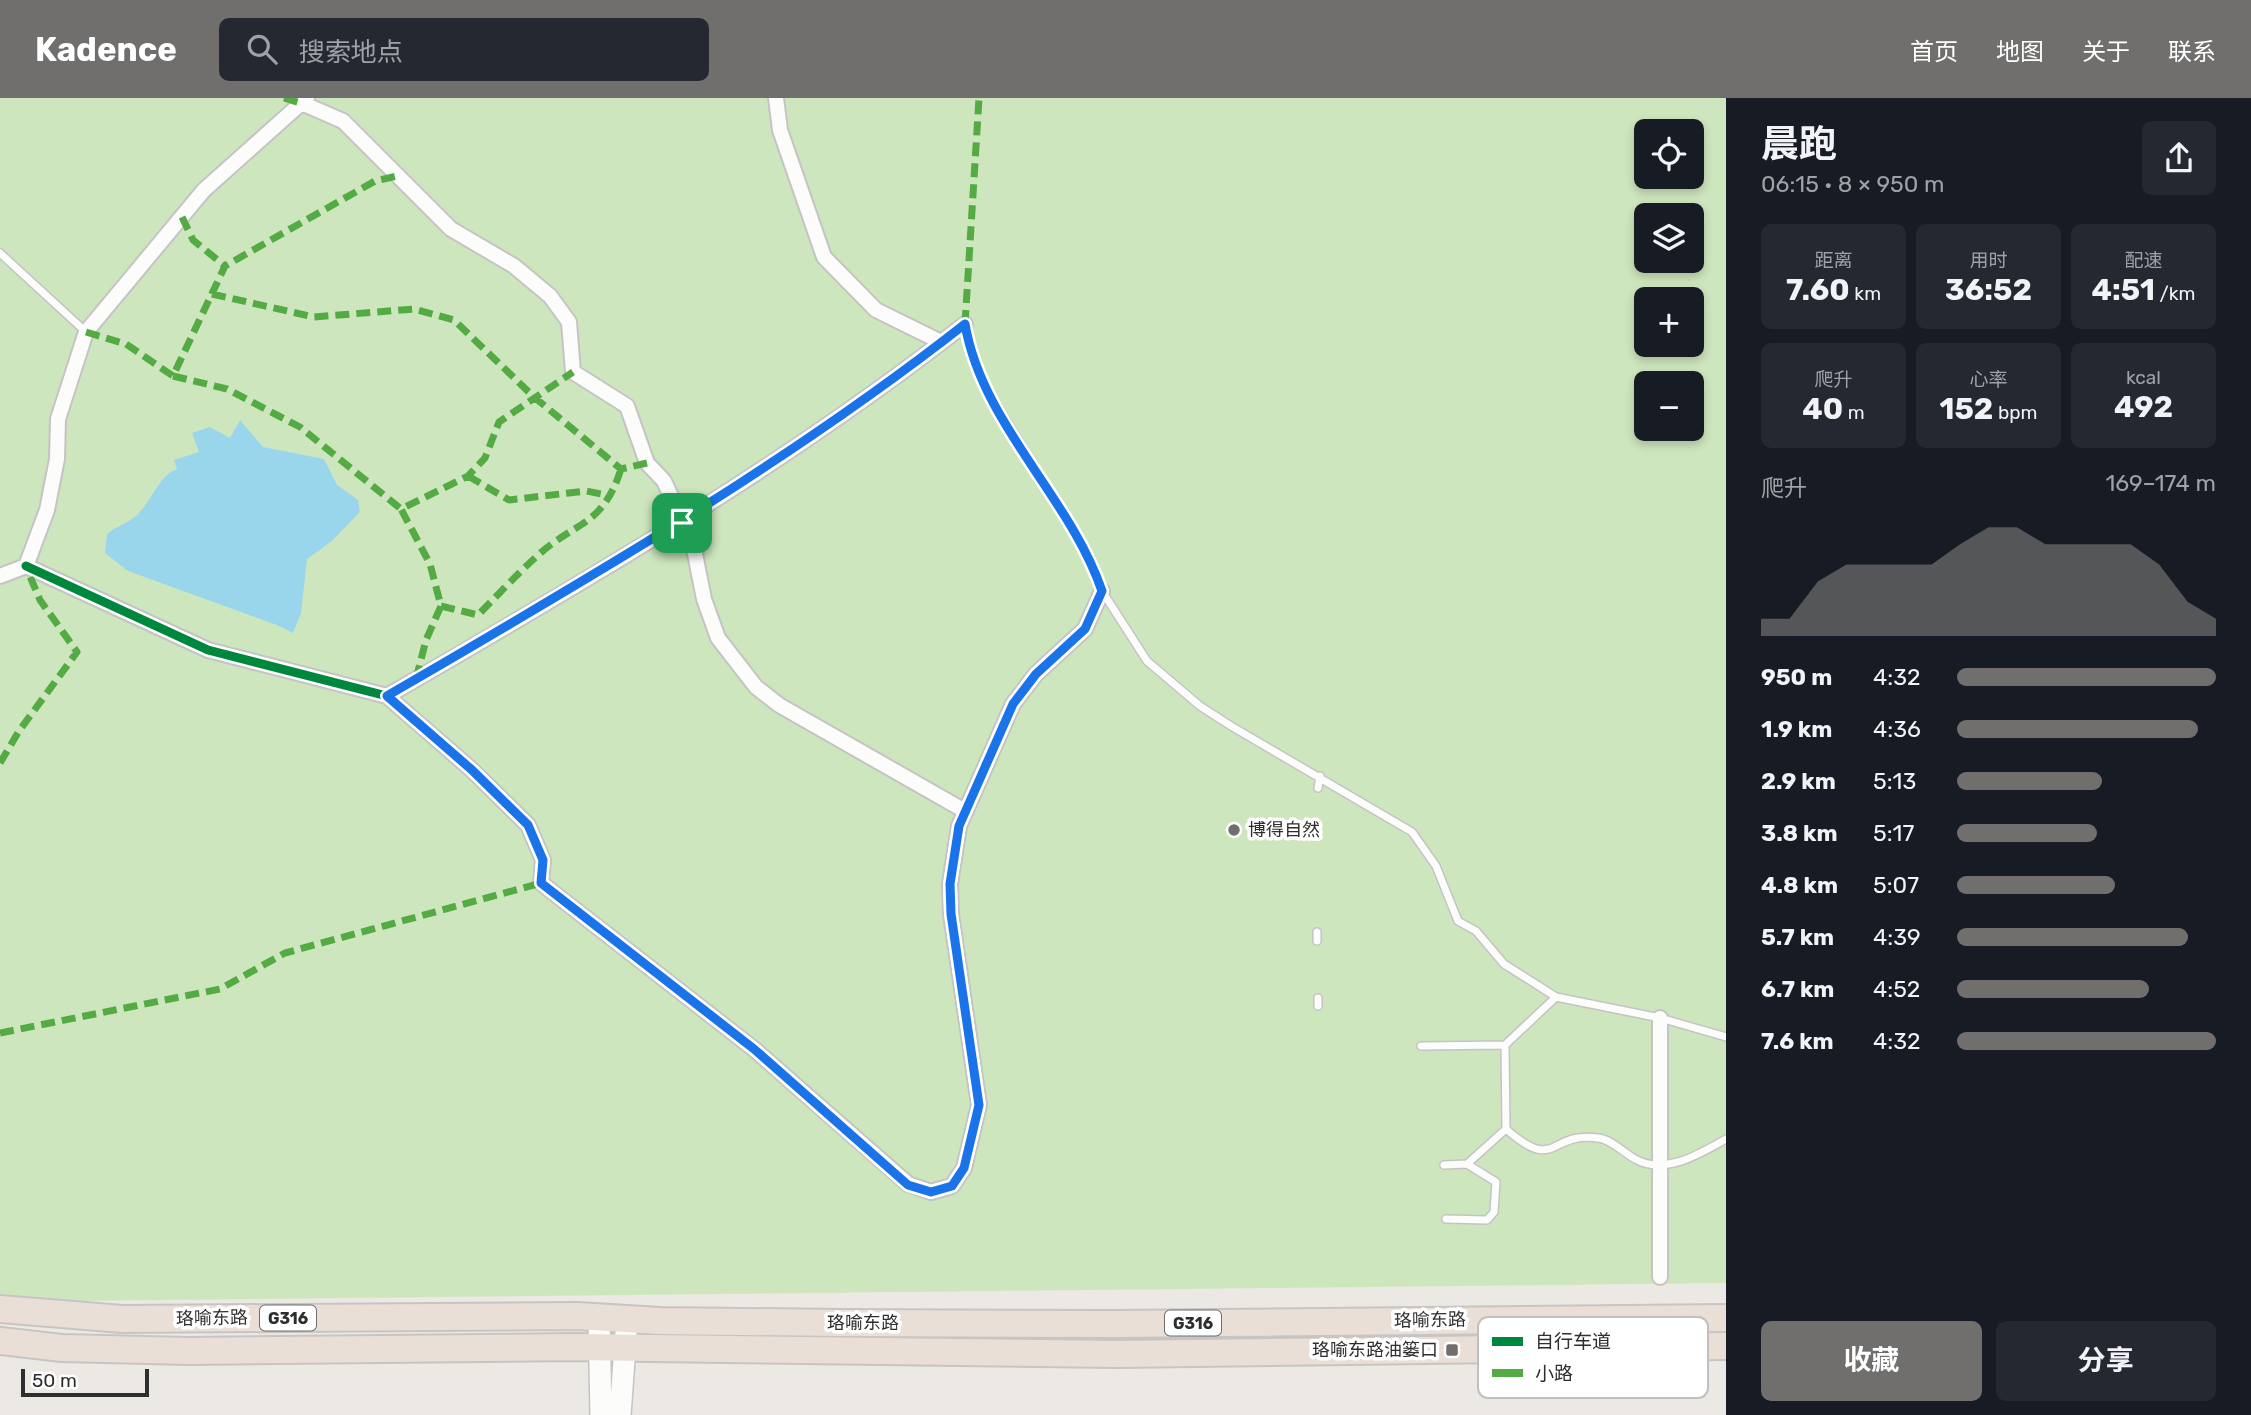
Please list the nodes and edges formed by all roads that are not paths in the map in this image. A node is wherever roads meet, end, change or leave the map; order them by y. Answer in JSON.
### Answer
{"nodes":[{"id":1,"x":776,"y":98,"type":"edge"},
{"id":2,"x":305,"y":101,"type":"edge"},
{"id":3,"x":0,"y":253,"type":"edge"},
{"id":4,"x":965,"y":324,"type":"joint"},
{"id":5,"x":86,"y":332,"type":"junction"},
{"id":6,"x":941,"y":342,"type":"junction"},
{"id":7,"x":682,"y":523,"type":"junction"},
{"id":8,"x":26,"y":566,"type":"junction"},
{"id":9,"x":0,"y":576,"type":"edge"},
{"id":10,"x":1102,"y":591,"type":"junction"},
{"id":11,"x":387,"y":696,"type":"junction"},
{"id":12,"x":1320,"y":776,"type":"junction"},
{"id":13,"x":1318,"y":788,"type":"dead end"},
{"id":14,"x":965,"y":811,"type":"junction"},
{"id":15,"x":1556,"y":997,"type":"junction"},
{"id":16,"x":1660,"y":1018,"type":"junction"},
{"id":17,"x":1726,"y":1037,"type":"edge"},
{"id":18,"x":1505,"y":1045,"type":"junction"},
{"id":19,"x":1421,"y":1046,"type":"dead end"},
{"id":20,"x":1506,"y":1129,"type":"junction"},
{"id":21,"x":1726,"y":1139,"type":"edge"},
{"id":22,"x":1660,"y":1163,"type":"junction"},
{"id":23,"x":1467,"y":1164,"type":"junction"},
{"id":24,"x":1444,"y":1165,"type":"dead end"},
{"id":25,"x":1446,"y":1219,"type":"dead end"},
{"id":26,"x":1660,"y":1277,"type":"dead end"},
{"id":27,"x":0,"y":1309,"type":"edge"},
{"id":28,"x":599,"y":1317,"type":"junction"},
{"id":29,"x":1708,"y":1318,"type":"edge"},
{"id":30,"x":1726,"y":1318,"type":"edge"},
{"id":31,"x":626,"y":1319,"type":"junction"},
{"id":32,"x":1478,"y":1320,"type":"edge"},
{"id":33,"x":0,"y":1341,"type":"edge"},
{"id":34,"x":1708,"y":1346,"type":"edge"},
{"id":35,"x":1726,"y":1346,"type":"edge"},
{"id":36,"x":612,"y":1348,"type":"junction"},
{"id":37,"x":1478,"y":1349,"type":"edge"},
{"id":38,"x":601,"y":1415,"type":"edge"},
{"id":39,"x":620,"y":1415,"type":"edge"}],
"edges":[{"from":1,"to":6,"type":"street"},
{"from":2,"to":5,"type":"street"},
{"from":2,"to":7,"type":"street"},
{"from":3,"to":5,"type":"lane"},
{"from":4,"to":6,"type":"street"},
{"from":4,"to":10,"type":"lane"},
{"from":5,"to":8,"type":"street"},
{"from":6,"to":7,"type":"street"},
{"from":7,"to":11,"type":"street"},
{"from":7,"to":14,"type":"street"},
{"from":8,"to":9,"type":"street"},
{"from":8,"to":11,"type":"street"},
{"from":10,"to":12,"type":"lane"},
{"from":10,"to":14,"type":"street"},
{"from":11,"to":14,"type":"street"},
{"from":12,"to":13,"type":"lane"},
{"from":12,"to":15,"type":"lane"},
{"from":15,"to":16,"type":"lane"},
{"from":15,"to":18,"type":"lane"},
{"from":16,"to":17,"type":"lane"},
{"from":16,"to":22,"type":"street"},
{"from":18,"to":19,"type":"lane"},
{"from":18,"to":20,"type":"lane"},
{"from":20,"to":22,"type":"lane"},
{"from":20,"to":23,"type":"lane"},
{"from":21,"to":22,"type":"lane"},
{"from":22,"to":26,"type":"street"},
{"from":23,"to":24,"type":"lane"},
{"from":23,"to":25,"type":"lane"},
{"from":27,"to":28,"type":"highway","name":"珞喻东路","number":"G316"},
{"from":28,"to":31,"type":"highway","name":"珞喻东路","number":"G316"},
{"from":28,"to":36,"type":"main road"},
{"from":29,"to":30,"type":"highway","name":"珞喻东路","number":"G316"},
{"from":31,"to":32,"type":"highway","name":"珞喻东路","number":"G316"},
{"from":31,"to":36,"type":"main road"},
{"from":33,"to":36,"type":"highway","name":"珞喻东路","number":"G316"},
{"from":34,"to":35,"type":"highway","name":"珞喻东路","number":"G316"},
{"from":36,"to":37,"type":"highway","name":"珞喻东路","number":"G316"},
{"from":36,"to":38,"type":"main road"},
{"from":36,"to":39,"type":"main road"}]}
